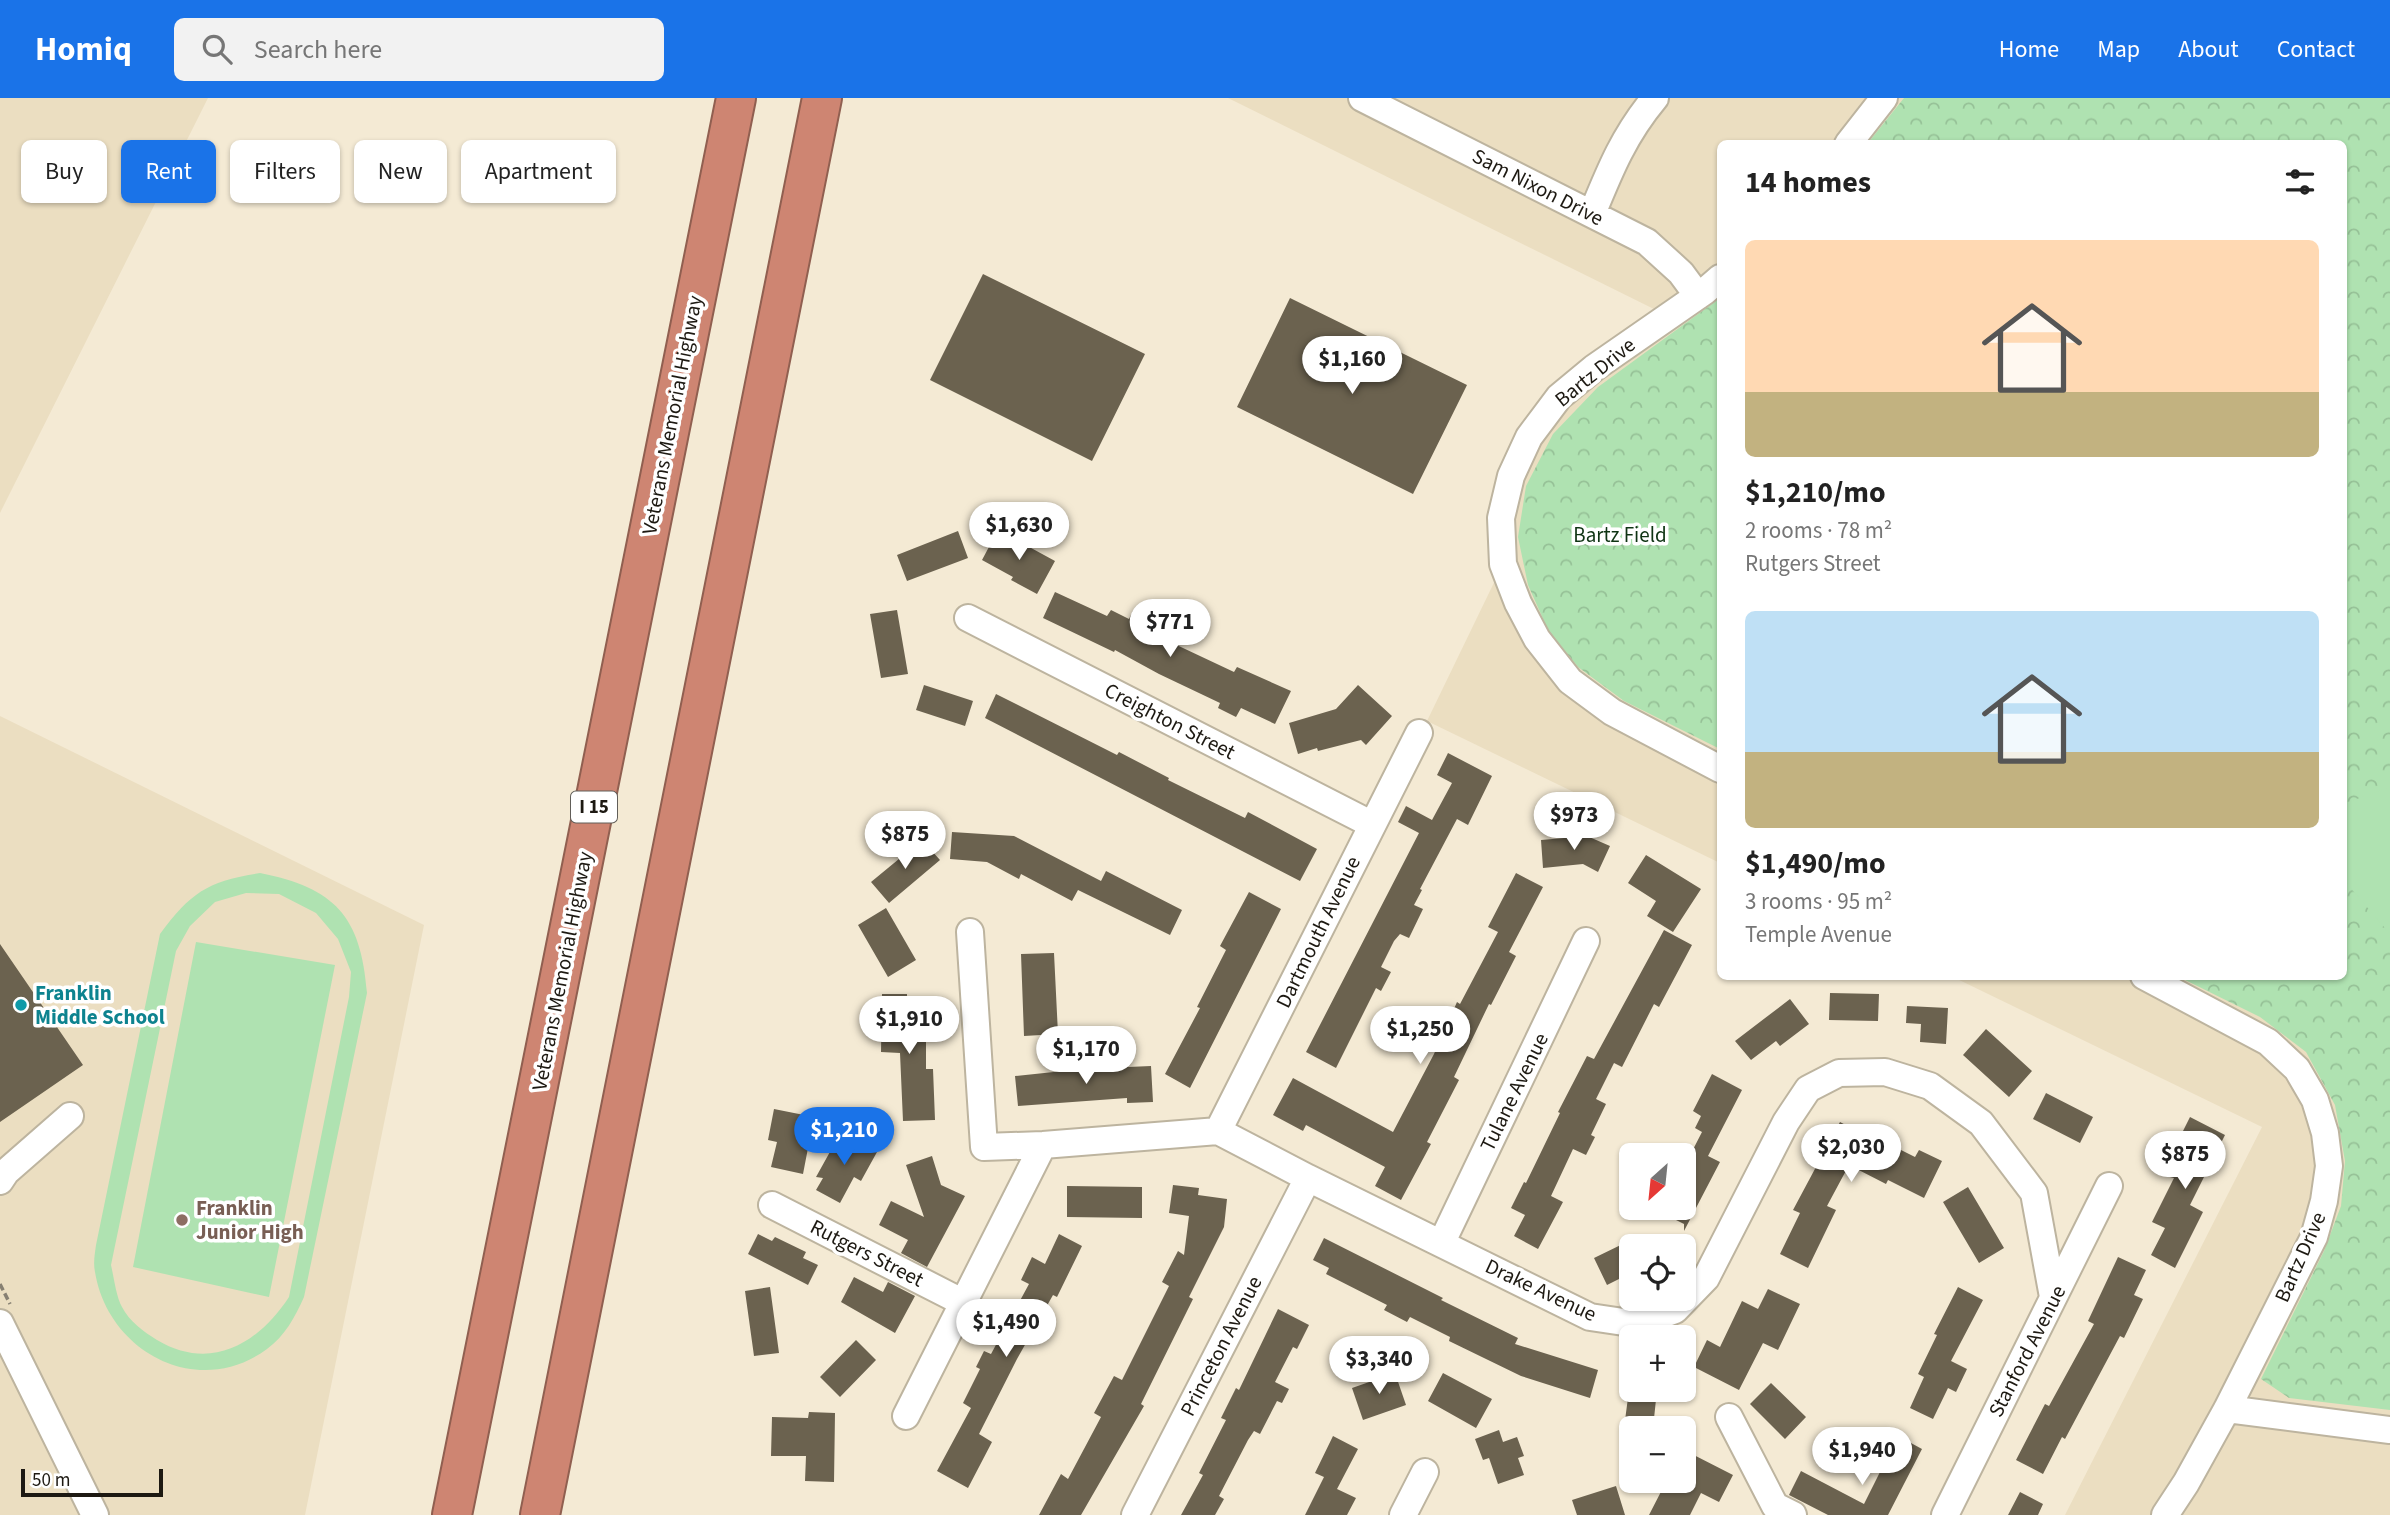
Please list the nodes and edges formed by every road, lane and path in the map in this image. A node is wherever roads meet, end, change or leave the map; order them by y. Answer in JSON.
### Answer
{"nodes":[{"id":1,"x":736,"y":98,"type":"edge"},
{"id":2,"x":822,"y":98,"type":"edge"},
{"id":3,"x":1362,"y":98,"type":"edge"},
{"id":4,"x":1655,"y":98,"type":"edge"},
{"id":5,"x":1884,"y":98,"type":"edge"},
{"id":6,"x":1851,"y":140,"type":"edge"},
{"id":7,"x":1592,"y":214,"type":"junction"},
{"id":8,"x":1717,"y":280,"type":"edge"},
{"id":9,"x":1698,"y":296,"type":"junction"},
{"id":10,"x":968,"y":618,"type":"dead end"},
{"id":11,"x":1419,"y":733,"type":"dead end"},
{"id":12,"x":1717,"y":767,"type":"edge"},
{"id":13,"x":1371,"y":824,"type":"junction"},
{"id":14,"x":970,"y":932,"type":"dead end"},
{"id":15,"x":1586,"y":941,"type":"dead end"},
{"id":16,"x":2152,"y":980,"type":"edge"},
{"id":17,"x":70,"y":1116,"type":"dead end"},
{"id":18,"x":1218,"y":1131,"type":"junction"},
{"id":19,"x":1043,"y":1145,"type":"junction"},
{"id":20,"x":1308,"y":1178,"type":"junction"},
{"id":21,"x":0,"y":1181,"type":"edge"},
{"id":22,"x":2109,"y":1186,"type":"dead end"},
{"id":23,"x":772,"y":1205,"type":"dead end"},
{"id":24,"x":1442,"y":1242,"type":"junction"},
{"id":25,"x":2053,"y":1297,"type":"junction"},
{"id":26,"x":962,"y":1302,"type":"junction"},
{"id":27,"x":0,"y":1323,"type":"edge"},
{"id":28,"x":2227,"y":1409,"type":"junction"},
{"id":29,"x":906,"y":1416,"type":"dead end"},
{"id":30,"x":1729,"y":1418,"type":"dead end"},
{"id":31,"x":2390,"y":1430,"type":"edge"},
{"id":32,"x":1424,"y":1472,"type":"dead end"},
{"id":33,"x":94,"y":1515,"type":"edge"},
{"id":34,"x":452,"y":1515,"type":"edge"},
{"id":35,"x":540,"y":1515,"type":"edge"},
{"id":36,"x":1135,"y":1515,"type":"edge"},
{"id":37,"x":1403,"y":1515,"type":"edge"},
{"id":38,"x":1793,"y":1515,"type":"edge"},
{"id":39,"x":1945,"y":1515,"type":"edge"},
{"id":40,"x":2165,"y":1515,"type":"edge"}],
"edges":[{"from":1,"to":34,"type":"highway","name":"Veterans Memorial Highway","number":"I 15"},
{"from":2,"to":35,"type":"highway"},
{"from":3,"to":7,"type":"street","name":"Sam Nixon Drive"},
{"from":4,"to":7,"type":"street"},
{"from":5,"to":6,"type":"street"},
{"from":7,"to":9,"type":"street","name":"Sam Nixon Drive"},
{"from":8,"to":9,"type":"street","name":"Bartz Drive"},
{"from":9,"to":12,"type":"street","name":"Bartz Drive"},
{"from":10,"to":13,"type":"street","name":"Creighton Street"},
{"from":11,"to":13,"type":"street","name":"Dartmouth Avenue"},
{"from":13,"to":18,"type":"street","name":"Dartmouth Avenue"},
{"from":14,"to":19,"type":"street"},
{"from":15,"to":24,"type":"street","name":"Tulane Avenue"},
{"from":16,"to":28,"type":"street","name":"Bartz Drive"},
{"from":17,"to":21,"type":"street"},
{"from":18,"to":19,"type":"street"},
{"from":18,"to":20,"type":"street","name":"Drake Avenue"},
{"from":19,"to":26,"type":"street"},
{"from":20,"to":24,"type":"street","name":"Drake Avenue"},
{"from":20,"to":36,"type":"street","name":"Princeton Avenue"},
{"from":22,"to":25,"type":"street","name":"Stanford Avenue"},
{"from":23,"to":26,"type":"street","name":"Rutgers Street"},
{"from":24,"to":25,"type":"street","name":"Drake Avenue"},
{"from":25,"to":39,"type":"street","name":"Stanford Avenue"},
{"from":26,"to":29,"type":"street"},
{"from":27,"to":33,"type":"street"},
{"from":28,"to":31,"type":"street"},
{"from":28,"to":40,"type":"street","name":"Bartz Drive"},
{"from":30,"to":38,"type":"street"},
{"from":32,"to":37,"type":"street"}]}
